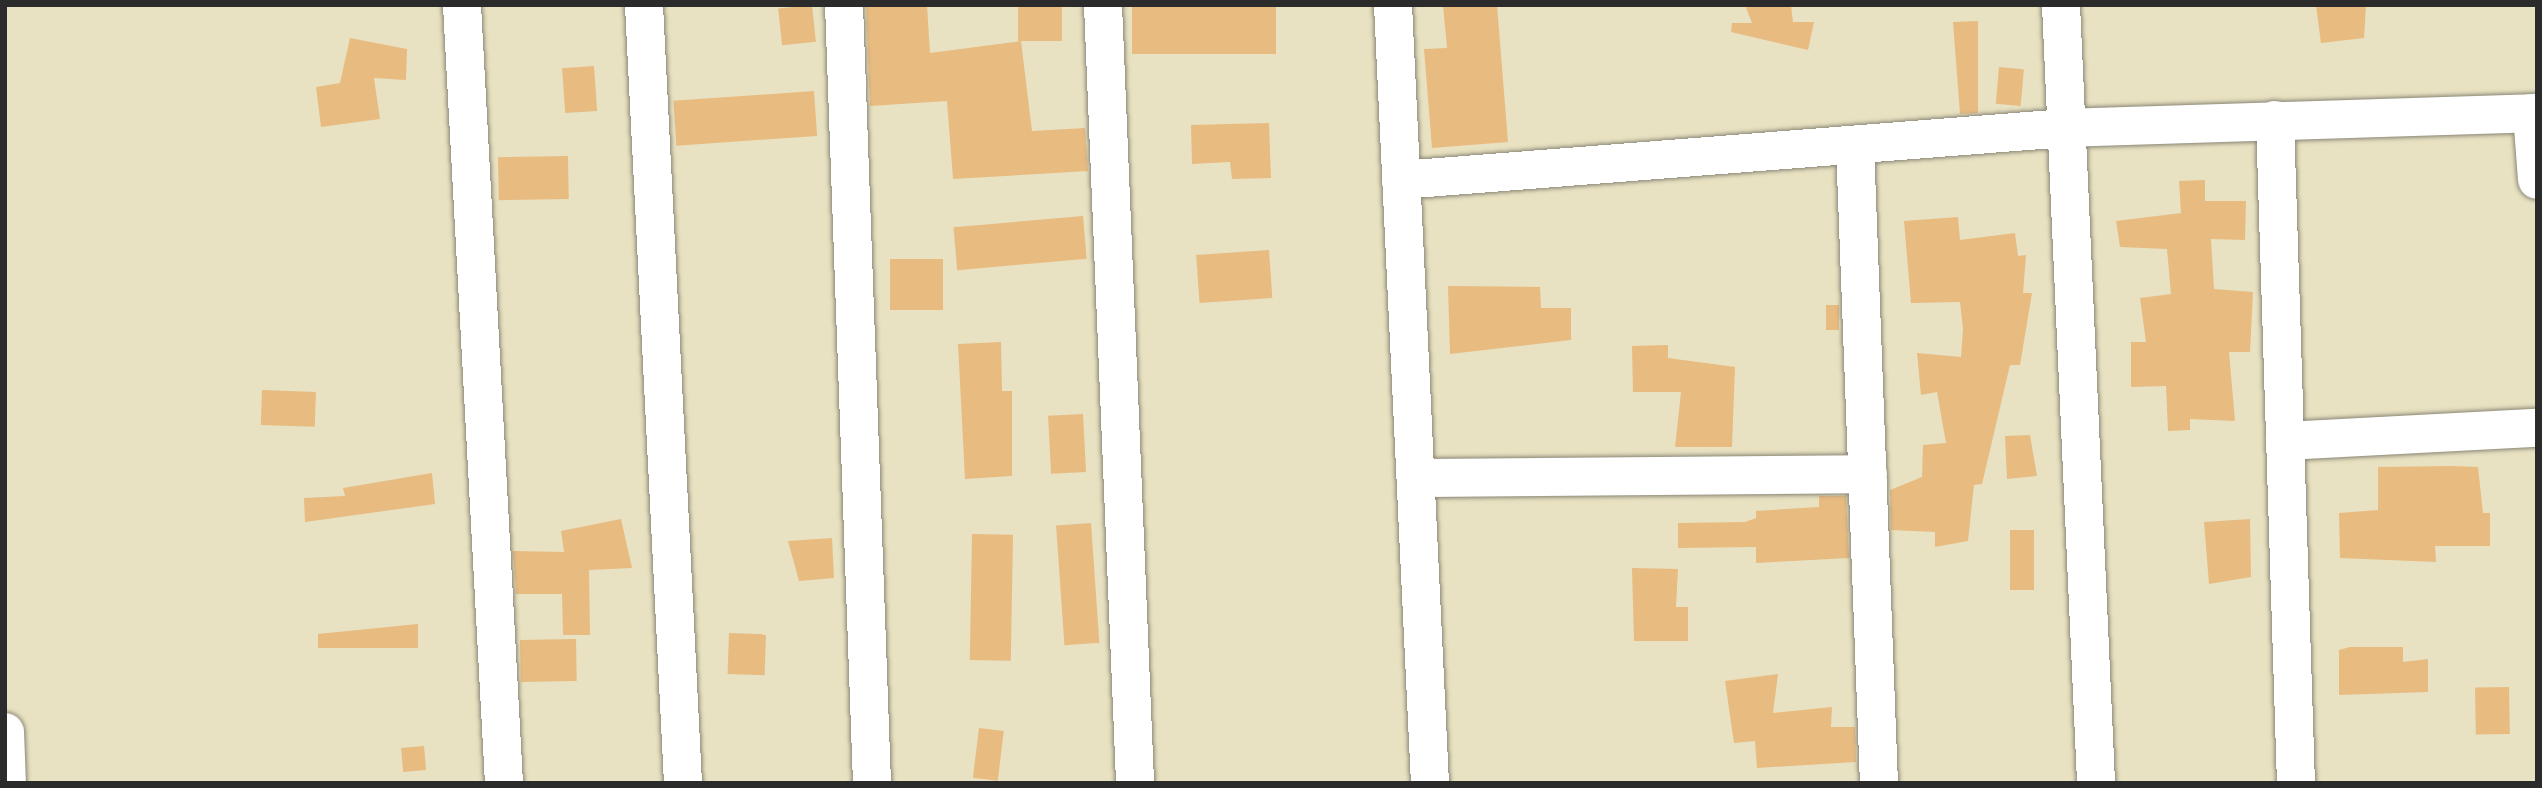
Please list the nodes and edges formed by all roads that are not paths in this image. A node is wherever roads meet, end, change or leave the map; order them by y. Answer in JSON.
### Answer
{"nodes":[{"id":1,"x":462,"y":5,"type":"edge"},
{"id":2,"x":644,"y":5,"type":"edge"},
{"id":3,"x":844,"y":5,"type":"edge"},
{"id":4,"x":1102,"y":5,"type":"edge"},
{"id":5,"x":1393,"y":5,"type":"edge"},
{"id":6,"x":2061,"y":5,"type":"edge"},
{"id":7,"x":2535,"y":113,"type":"edge"},
{"id":8,"x":2275,"y":120,"type":"junction"},
{"id":9,"x":2066,"y":128,"type":"junction"},
{"id":10,"x":1855,"y":145,"type":"junction"},
{"id":11,"x":1401,"y":180,"type":"junction"},
{"id":12,"x":2537,"y":180,"type":"edge"},
{"id":13,"x":2537,"y":428,"type":"edge"},
{"id":14,"x":2285,"y":442,"type":"junction"},
{"id":15,"x":1868,"y":474,"type":"junction"},
{"id":16,"x":1416,"y":478,"type":"junction"},
{"id":17,"x":5,"y":732,"type":"edge"},
{"id":18,"x":7,"y":783,"type":"edge"},
{"id":19,"x":504,"y":783,"type":"edge"},
{"id":20,"x":683,"y":783,"type":"edge"},
{"id":21,"x":872,"y":783,"type":"edge"},
{"id":22,"x":1135,"y":783,"type":"edge"},
{"id":23,"x":1430,"y":783,"type":"edge"},
{"id":24,"x":1879,"y":783,"type":"edge"},
{"id":25,"x":2096,"y":783,"type":"edge"},
{"id":26,"x":2296,"y":783,"type":"edge"}],
"edges":[{"from":1,"to":19,"type":"street"},
{"from":2,"to":20,"type":"street"},
{"from":3,"to":21,"type":"street"},
{"from":4,"to":22,"type":"street"},
{"from":5,"to":11,"type":"street"},
{"from":6,"to":9,"type":"street"},
{"from":7,"to":8,"type":"street"},
{"from":7,"to":12,"type":"street"},
{"from":8,"to":9,"type":"street"},
{"from":8,"to":14,"type":"street"},
{"from":9,"to":10,"type":"street"},
{"from":9,"to":25,"type":"street"},
{"from":10,"to":11,"type":"street"},
{"from":10,"to":15,"type":"street"},
{"from":11,"to":16,"type":"street"},
{"from":13,"to":14,"type":"street"},
{"from":14,"to":26,"type":"street"},
{"from":15,"to":16,"type":"street"},
{"from":15,"to":24,"type":"street"},
{"from":16,"to":23,"type":"street"},
{"from":17,"to":18,"type":"street"}]}
